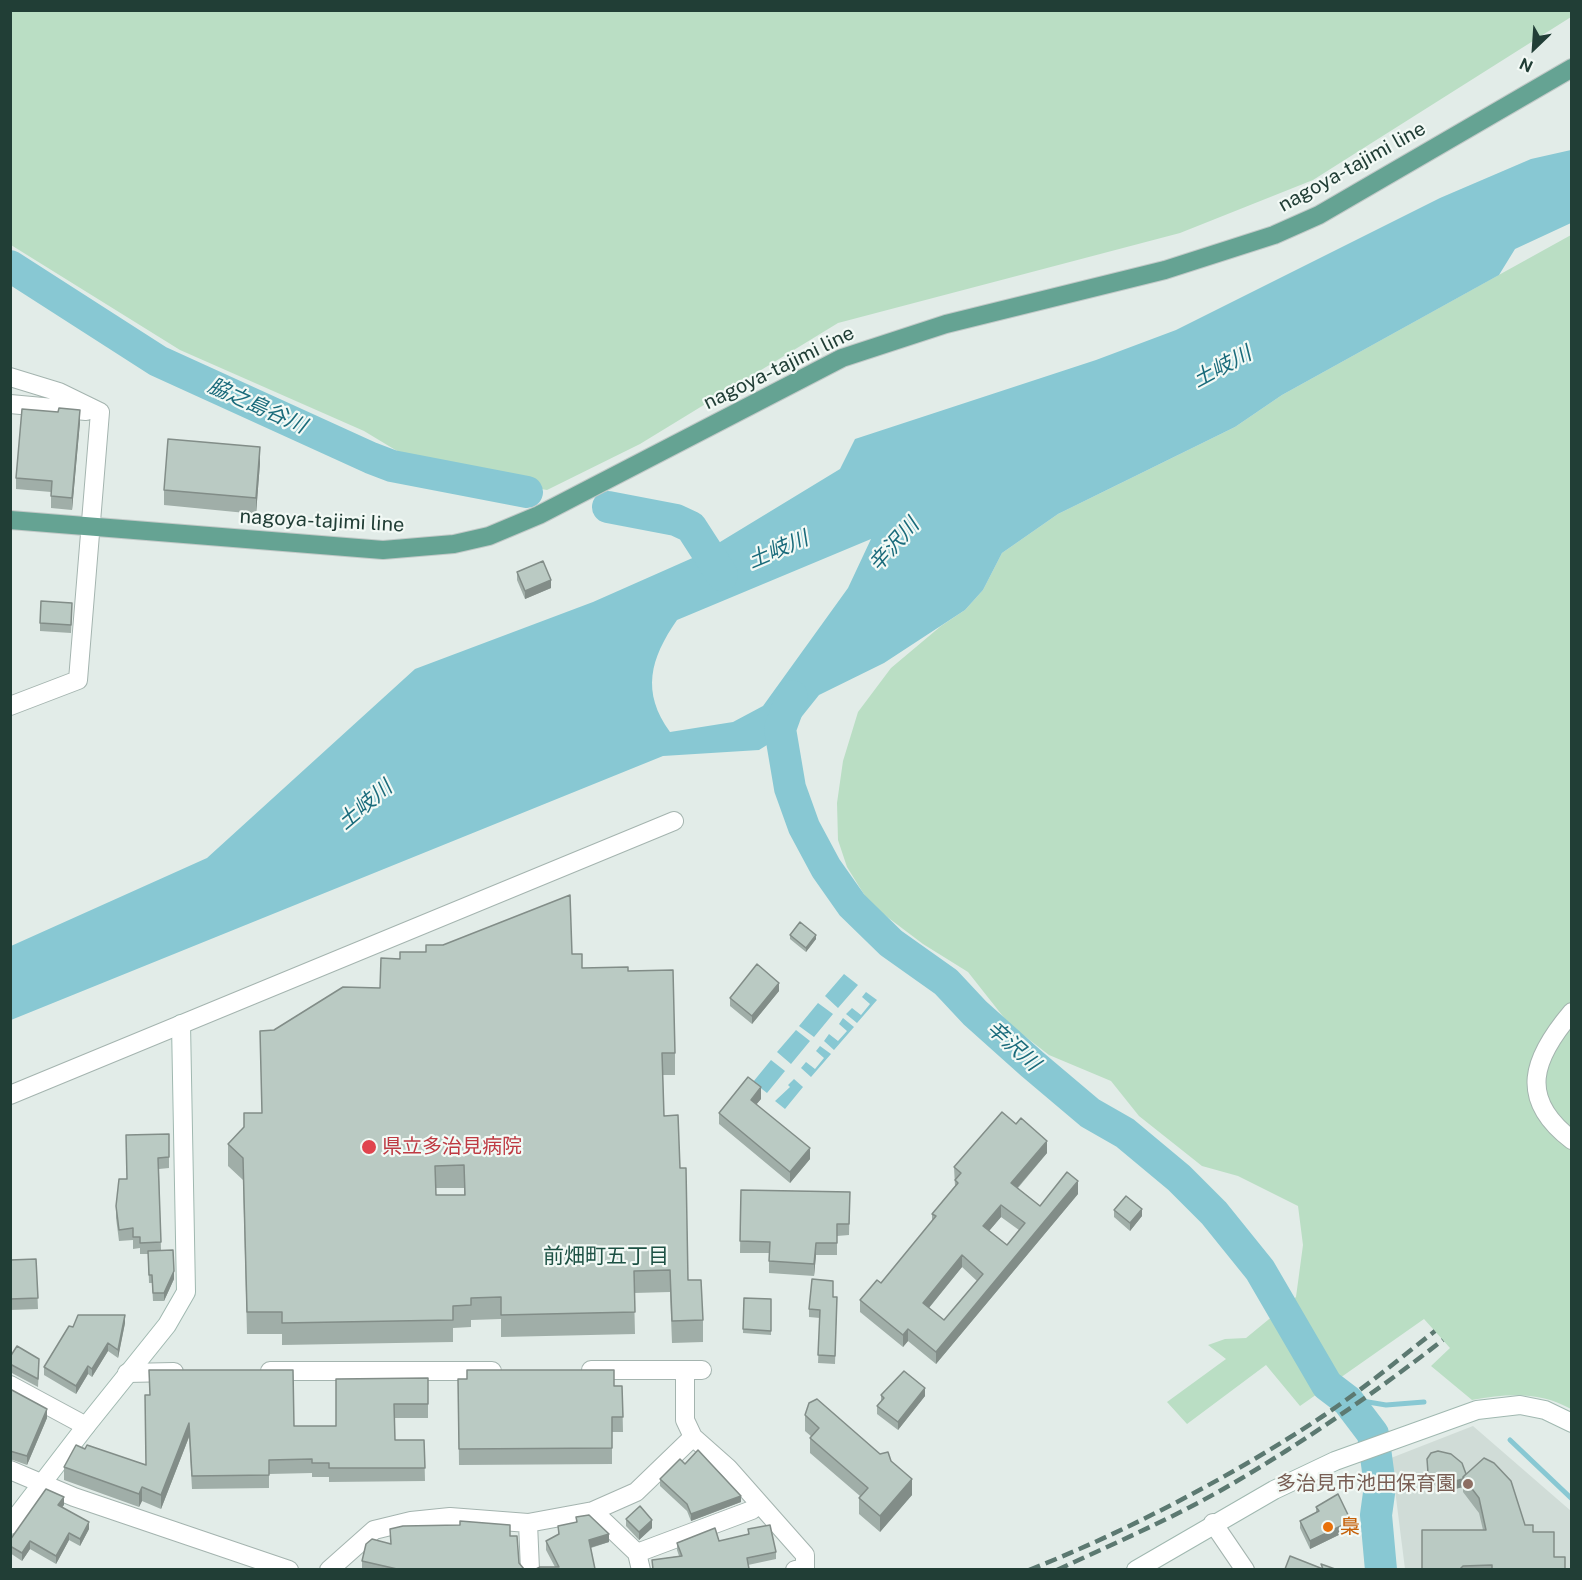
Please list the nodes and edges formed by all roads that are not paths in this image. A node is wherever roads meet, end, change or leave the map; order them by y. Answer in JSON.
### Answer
{"nodes":[{"id":1,"x":1572,"y":68,"type":"edge"},
{"id":2,"x":10,"y":377,"type":"edge"},
{"id":3,"x":10,"y":404,"type":"edge"},
{"id":4,"x":100,"y":412,"type":"junction"},
{"id":5,"x":10,"y":520,"type":"edge"},
{"id":6,"x":92,"y":526,"type":"junction"},
{"id":7,"x":10,"y":706,"type":"edge"},
{"id":8,"x":674,"y":822,"type":"dead end"},
{"id":9,"x":1572,"y":1012,"type":"edge"},
{"id":10,"x":181,"y":1024,"type":"junction"},
{"id":11,"x":10,"y":1095,"type":"edge"},
{"id":12,"x":1572,"y":1140,"type":"edge"},
{"id":13,"x":249,"y":1371,"type":"edge"},
{"id":14,"x":506,"y":1371,"type":"edge"},
{"id":15,"x":577,"y":1371,"type":"edge"},
{"id":16,"x":194,"y":1372,"type":"edge"},
{"id":17,"x":128,"y":1373,"type":"junction"},
{"id":18,"x":10,"y":1385,"type":"edge"},
{"id":19,"x":1572,"y":1423,"type":"edge"},
{"id":20,"x":86,"y":1426,"type":"junction"},
{"id":21,"x":693,"y":1437,"type":"junction"},
{"id":22,"x":10,"y":1470,"type":"edge"},
{"id":23,"x":42,"y":1484,"type":"junction"},
{"id":24,"x":759,"y":1503,"type":"junction"},
{"id":25,"x":593,"y":1510,"type":"junction"},
{"id":26,"x":528,"y":1523,"type":"junction"},
{"id":27,"x":1213,"y":1523,"type":"junction"},
{"id":28,"x":10,"y":1525,"type":"edge"},
{"id":29,"x":639,"y":1561,"type":"edge"},
{"id":30,"x":289,"y":1569,"type":"edge"},
{"id":31,"x":329,"y":1569,"type":"edge"},
{"id":32,"x":530,"y":1569,"type":"edge"},
{"id":33,"x":795,"y":1569,"type":"edge"},
{"id":34,"x":1136,"y":1569,"type":"edge"},
{"id":35,"x":1246,"y":1569,"type":"edge"}],
"edges":[{"from":1,"to":6,"type":"main road","name":"nagoya-tajimi line"},
{"from":2,"to":4,"type":"street"},
{"from":3,"to":4,"type":"street"},
{"from":4,"to":6,"type":"street"},
{"from":5,"to":6,"type":"main road","name":"nagoya-tajimi line"},
{"from":6,"to":7,"type":"street"},
{"from":8,"to":10,"type":"street"},
{"from":9,"to":12,"type":"street"},
{"from":10,"to":11,"type":"street"},
{"from":10,"to":17,"type":"street"},
{"from":13,"to":14,"type":"street"},
{"from":15,"to":21,"type":"street"},
{"from":16,"to":17,"type":"street"},
{"from":17,"to":20,"type":"street"},
{"from":18,"to":20,"type":"street"},
{"from":19,"to":27,"type":"street"},
{"from":20,"to":23,"type":"street"},
{"from":21,"to":24,"type":"street"},
{"from":21,"to":25,"type":"street"},
{"from":22,"to":23,"type":"street"},
{"from":23,"to":28,"type":"street"},
{"from":23,"to":30,"type":"street"},
{"from":24,"to":29,"type":"street"},
{"from":24,"to":33,"type":"street"},
{"from":25,"to":26,"type":"street"},
{"from":25,"to":29,"type":"street"},
{"from":26,"to":31,"type":"street"},
{"from":26,"to":32,"type":"street"},
{"from":27,"to":34,"type":"street"},
{"from":27,"to":35,"type":"street"}]}
